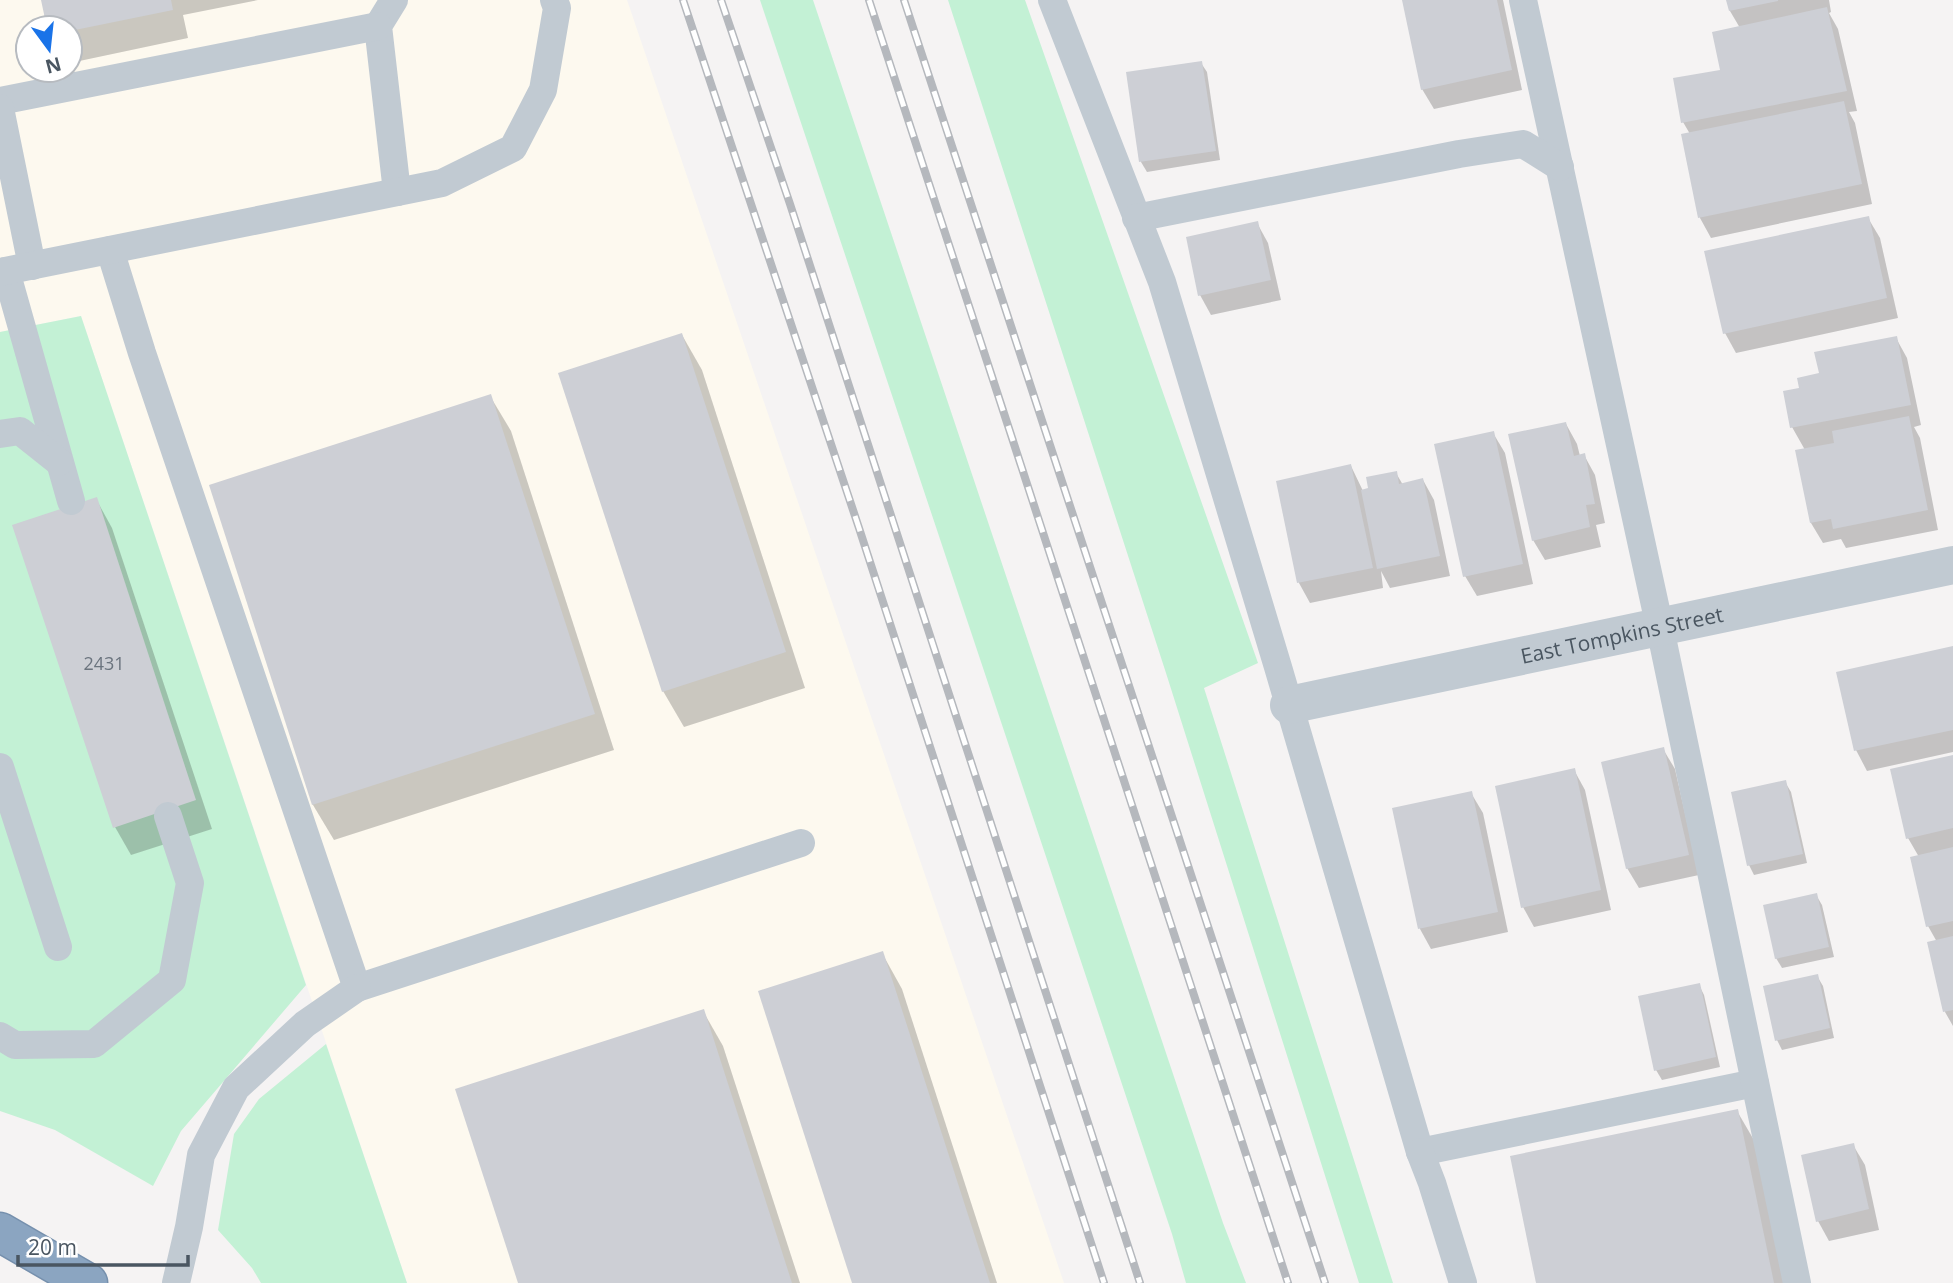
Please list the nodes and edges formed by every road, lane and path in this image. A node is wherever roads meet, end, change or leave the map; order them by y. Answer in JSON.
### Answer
{"nodes":[{"id":1,"x":394,"y":0,"type":"edge"},
{"id":2,"x":554,"y":0,"type":"edge"},
{"id":3,"x":1052,"y":0,"type":"edge"},
{"id":4,"x":1524,"y":0,"type":"edge"},
{"id":5,"x":377,"y":26,"type":"junction"},
{"id":6,"x":0,"y":101,"type":"edge"},
{"id":7,"x":0,"y":108,"type":"edge"},
{"id":8,"x":1560,"y":167,"type":"junction"},
{"id":9,"x":397,"y":192,"type":"junction"},
{"id":10,"x":1136,"y":218,"type":"junction"},
{"id":11,"x":110,"y":250,"type":"junction"},
{"id":12,"x":12,"y":270,"type":"edge"},
{"id":13,"x":0,"y":434,"type":"edge"},
{"id":14,"x":59,"y":462,"type":"junction"},
{"id":15,"x":71,"y":501,"type":"dead end"},
{"id":16,"x":1953,"y":565,"type":"edge"},
{"id":17,"x":1660,"y":628,"type":"junction"},
{"id":18,"x":1289,"y":705,"type":"junction"},
{"id":19,"x":0,"y":767,"type":"edge"},
{"id":20,"x":168,"y":816,"type":"dead end"},
{"id":21,"x":801,"y":843,"type":"dead end"},
{"id":22,"x":58,"y":947,"type":"dead end"},
{"id":23,"x":357,"y":988,"type":"junction"},
{"id":24,"x":0,"y":1036,"type":"edge"},
{"id":25,"x":1755,"y":1083,"type":"junction"},
{"id":26,"x":1420,"y":1152,"type":"junction"},
{"id":27,"x":0,"y":1232,"type":"edge"},
{"id":28,"x":88,"y":1283,"type":"edge"},
{"id":29,"x":176,"y":1283,"type":"edge"},
{"id":30,"x":1463,"y":1283,"type":"edge"},
{"id":31,"x":1797,"y":1283,"type":"edge"}],
"edges":[{"from":1,"to":5,"type":"lane"},
{"from":2,"to":9,"type":"lane"},
{"from":3,"to":10,"type":"lane"},
{"from":4,"to":8,"type":"lane"},
{"from":5,"to":6,"type":"lane"},
{"from":5,"to":9,"type":"lane"},
{"from":7,"to":12,"type":"lane"},
{"from":8,"to":10,"type":"lane"},
{"from":8,"to":17,"type":"lane"},
{"from":9,"to":11,"type":"lane"},
{"from":10,"to":18,"type":"lane"},
{"from":11,"to":12,"type":"lane"},
{"from":11,"to":23,"type":"lane"},
{"from":12,"to":14,"type":"lane"},
{"from":13,"to":14,"type":"lane"},
{"from":14,"to":15,"type":"lane"},
{"from":16,"to":17,"type":"street","name":"East Tompkins Street"},
{"from":17,"to":18,"type":"street","name":"East Tompkins Street"},
{"from":17,"to":25,"type":"lane"},
{"from":18,"to":26,"type":"lane"},
{"from":19,"to":22,"type":"lane"},
{"from":20,"to":24,"type":"lane"},
{"from":21,"to":23,"type":"lane"},
{"from":23,"to":29,"type":"lane"},
{"from":25,"to":26,"type":"lane"},
{"from":25,"to":31,"type":"lane"},
{"from":26,"to":30,"type":"lane"},
{"from":27,"to":28,"type":"highway"}]}
